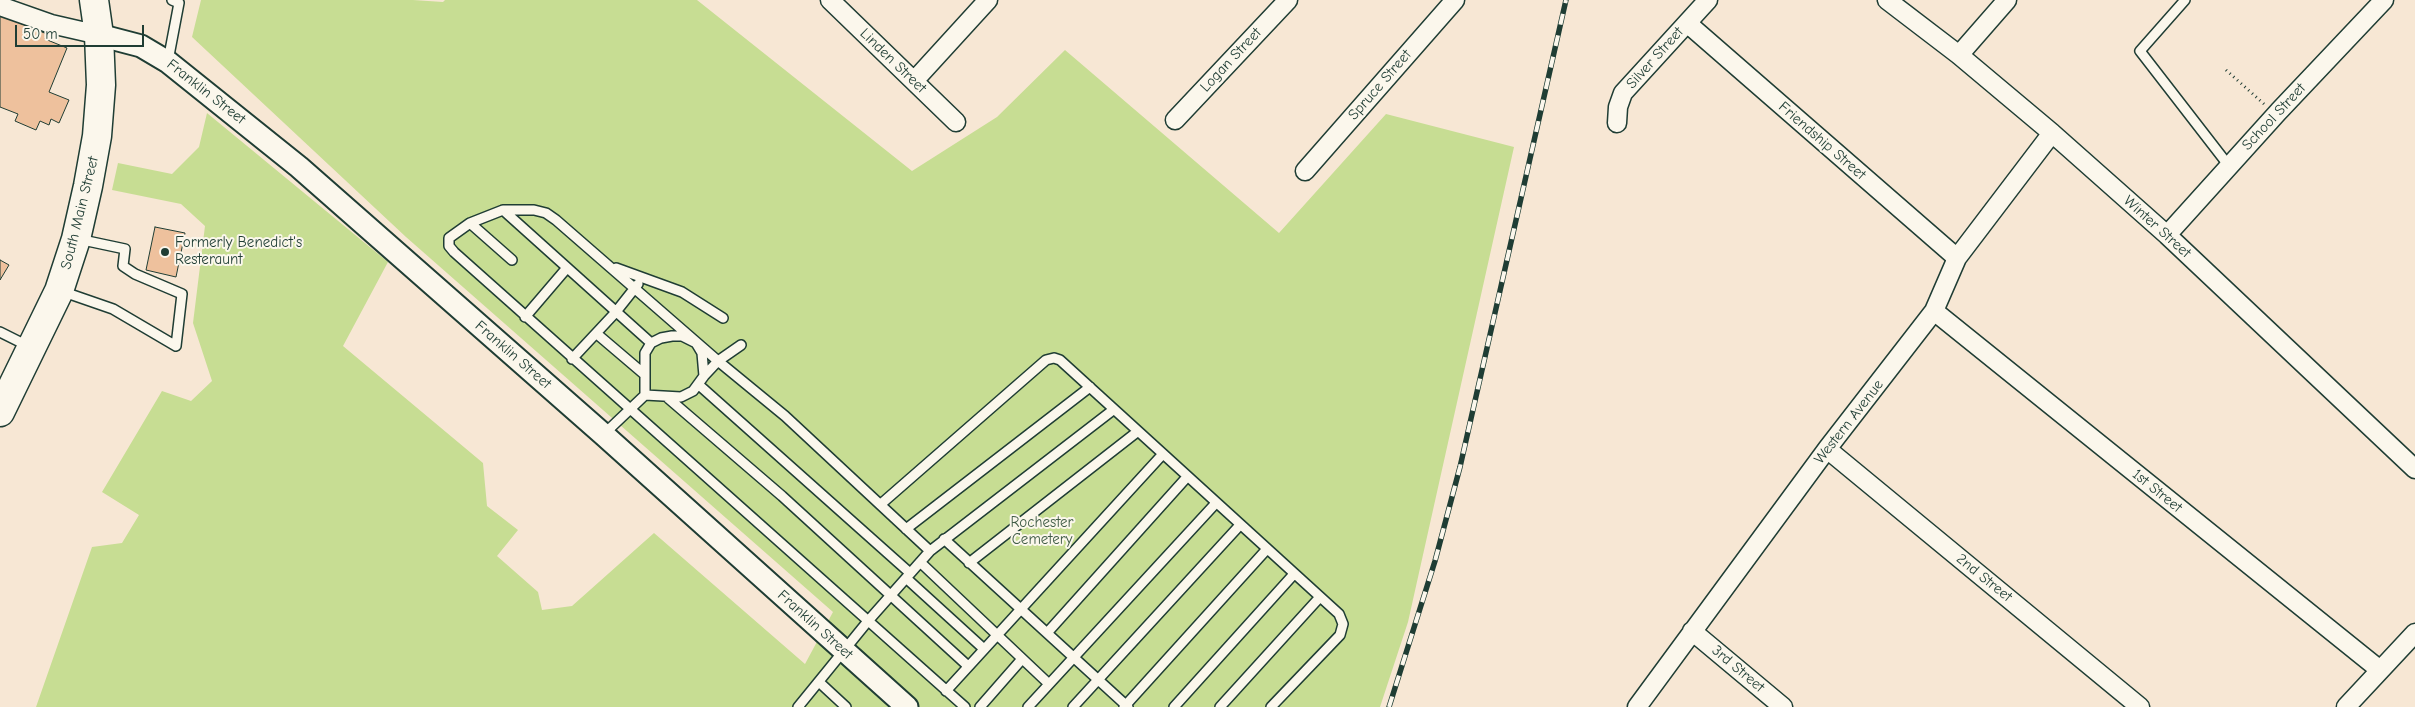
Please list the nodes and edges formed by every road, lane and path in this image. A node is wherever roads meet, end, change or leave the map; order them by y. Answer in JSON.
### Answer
{"nodes":[{"id":1,"x":94,"y":0,"type":"edge"},
{"id":2,"x":172,"y":0,"type":"edge"},
{"id":3,"x":830,"y":0,"type":"edge"},
{"id":4,"x":988,"y":0,"type":"edge"},
{"id":5,"x":1288,"y":0,"type":"edge"},
{"id":6,"x":1456,"y":0,"type":"edge"},
{"id":7,"x":1708,"y":0,"type":"edge"},
{"id":8,"x":1887,"y":0,"type":"edge"},
{"id":9,"x":2007,"y":0,"type":"edge"},
{"id":10,"x":2185,"y":0,"type":"edge"},
{"id":11,"x":2384,"y":0,"type":"edge"},
{"id":12,"x":0,"y":6,"type":"edge"},
{"id":13,"x":1687,"y":24,"type":"junction"},
{"id":14,"x":99,"y":35,"type":"junction"},
{"id":15,"x":1959,"y":55,"type":"junction"},
{"id":16,"x":168,"y":62,"type":"junction"},
{"id":17,"x":2226,"y":70,"type":"dead end"},
{"id":18,"x":914,"y":81,"type":"junction"},
{"id":19,"x":2266,"y":106,"type":"dead end"},
{"id":20,"x":1175,"y":120,"type":"dead end"},
{"id":21,"x":956,"y":122,"type":"dead end"},
{"id":22,"x":1617,"y":123,"type":"dead end"},
{"id":23,"x":2052,"y":133,"type":"junction"},
{"id":24,"x":2229,"y":166,"type":"junction"},
{"id":25,"x":1305,"y":171,"type":"dead end"},
{"id":26,"x":502,"y":210,"type":"junction"},
{"id":27,"x":470,"y":223,"type":"junction"},
{"id":28,"x":2167,"y":235,"type":"junction"},
{"id":29,"x":76,"y":239,"type":"junction"},
{"id":30,"x":1957,"y":258,"type":"junction"},
{"id":31,"x":512,"y":260,"type":"dead end"},
{"id":32,"x":613,"y":267,"type":"junction"},
{"id":33,"x":566,"y":269,"type":"junction"},
{"id":34,"x":643,"y":277,"type":"junction"},
{"id":35,"x":635,"y":288,"type":"junction"},
{"id":36,"x":59,"y":291,"type":"junction"},
{"id":37,"x":1934,"y":311,"type":"junction"},
{"id":38,"x":616,"y":313,"type":"junction"},
{"id":39,"x":525,"y":317,"type":"junction"},
{"id":40,"x":723,"y":318,"type":"dead end"},
{"id":41,"x":0,"y":332,"type":"edge"},
{"id":42,"x":597,"y":334,"type":"junction"},
{"id":43,"x":651,"y":343,"type":"junction"},
{"id":44,"x":696,"y":343,"type":"junction"},
{"id":45,"x":741,"y":345,"type":"dead end"},
{"id":46,"x":33,"y":348,"type":"junction"},
{"id":47,"x":572,"y":359,"type":"junction"},
{"id":48,"x":718,"y":361,"type":"junction"},
{"id":49,"x":644,"y":374,"type":"junction"},
{"id":50,"x":704,"y":376,"type":"junction"},
{"id":51,"x":699,"y":385,"type":"junction"},
{"id":52,"x":1090,"y":387,"type":"junction"},
{"id":53,"x":645,"y":395,"type":"junction"},
{"id":54,"x":668,"y":398,"type":"junction"},
{"id":55,"x":629,"y":409,"type":"junction"},
{"id":56,"x":1112,"y":410,"type":"junction"},
{"id":57,"x":0,"y":412,"type":"edge"},
{"id":58,"x":1137,"y":432,"type":"junction"},
{"id":59,"x":604,"y":435,"type":"junction"},
{"id":60,"x":1827,"y":449,"type":"junction"},
{"id":61,"x":1162,"y":455,"type":"junction"},
{"id":62,"x":2415,"y":469,"type":"edge"},
{"id":63,"x":1187,"y":477,"type":"junction"},
{"id":64,"x":881,"y":504,"type":"junction"},
{"id":65,"x":1216,"y":504,"type":"junction"},
{"id":66,"x":1240,"y":525,"type":"junction"},
{"id":67,"x":906,"y":529,"type":"junction"},
{"id":68,"x":944,"y":540,"type":"junction"},
{"id":69,"x":1267,"y":549,"type":"junction"},
{"id":70,"x":930,"y":551,"type":"junction"},
{"id":71,"x":920,"y":562,"type":"junction"},
{"id":72,"x":970,"y":562,"type":"junction"},
{"id":73,"x":1294,"y":574,"type":"junction"},
{"id":74,"x":908,"y":575,"type":"junction"},
{"id":75,"x":891,"y":595,"type":"junction"},
{"id":76,"x":1320,"y":597,"type":"junction"},
{"id":77,"x":1021,"y":609,"type":"junction"},
{"id":78,"x":868,"y":621,"type":"junction"},
{"id":79,"x":1692,"y":631,"type":"junction"},
{"id":80,"x":1047,"y":633,"type":"junction"},
{"id":81,"x":2415,"y":633,"type":"edge"},
{"id":82,"x":996,"y":636,"type":"junction"},
{"id":83,"x":984,"y":649,"type":"junction"},
{"id":84,"x":844,"y":651,"type":"junction"},
{"id":85,"x":1074,"y":657,"type":"junction"},
{"id":86,"x":1022,"y":659,"type":"junction"},
{"id":87,"x":968,"y":666,"type":"junction"},
{"id":88,"x":2380,"y":670,"type":"junction"},
{"id":89,"x":1098,"y":680,"type":"junction"},
{"id":90,"x":819,"y":682,"type":"junction"},
{"id":91,"x":1049,"y":684,"type":"junction"},
{"id":92,"x":946,"y":690,"type":"junction"},
{"id":93,"x":1126,"y":706,"type":"edge"},
{"id":94,"x":798,"y":707,"type":"edge"},
{"id":95,"x":846,"y":707,"type":"edge"},
{"id":96,"x":907,"y":707,"type":"edge"},
{"id":97,"x":965,"y":707,"type":"edge"},
{"id":98,"x":980,"y":707,"type":"edge"},
{"id":99,"x":1028,"y":707,"type":"edge"},
{"id":100,"x":1073,"y":707,"type":"edge"},
{"id":101,"x":1174,"y":707,"type":"edge"},
{"id":102,"x":1220,"y":707,"type":"edge"},
{"id":103,"x":1271,"y":707,"type":"edge"},
{"id":104,"x":1637,"y":707,"type":"edge"},
{"id":105,"x":1783,"y":707,"type":"edge"},
{"id":106,"x":2140,"y":707,"type":"edge"},
{"id":107,"x":2346,"y":707,"type":"edge"}],
"edges":[{"from":1,"to":14,"type":"main road","name":"South Main Street"},
{"from":2,"to":16,"type":"lane"},
{"from":3,"to":18,"type":"street","name":"Linden Street"},
{"from":4,"to":18,"type":"street"},
{"from":5,"to":20,"type":"street","name":"Logan Street"},
{"from":6,"to":25,"type":"street","name":"Spruce Street"},
{"from":7,"to":13,"type":"street","name":"Silver Street"},
{"from":8,"to":15,"type":"street","name":"Winter Street"},
{"from":9,"to":15,"type":"street"},
{"from":10,"to":24,"type":"lane"},
{"from":11,"to":24,"type":"street","name":"School Street"},
{"from":12,"to":14,"type":"street"},
{"from":13,"to":22,"type":"street","name":"Silver Street"},
{"from":13,"to":30,"type":"street","name":"Friendship Street"},
{"from":14,"to":16,"type":"street","name":"Franklin Street"},
{"from":14,"to":29,"type":"main road","name":"South Main Street"},
{"from":15,"to":23,"type":"street","name":"Winter Street"},
{"from":16,"to":59,"type":"street","name":"Franklin Street"},
{"from":17,"to":19,"type":"path"},
{"from":18,"to":21,"type":"street","name":"Linden Street"},
{"from":23,"to":28,"type":"street","name":"Winter Street"},
{"from":23,"to":30,"type":"street","name":"Western Avenue"},
{"from":24,"to":28,"type":"street","name":"School Street"},
{"from":26,"to":27,"type":"lane"},
{"from":26,"to":32,"type":"lane"},
{"from":26,"to":33,"type":"lane"},
{"from":27,"to":31,"type":"lane"},
{"from":27,"to":39,"type":"lane"},
{"from":28,"to":62,"type":"street","name":"Winter Street"},
{"from":29,"to":36,"type":"main road","name":"South Main Street"},
{"from":29,"to":36,"type":"lane"},
{"from":30,"to":37,"type":"street","name":"Western Avenue"},
{"from":32,"to":34,"type":"lane"},
{"from":32,"to":35,"type":"lane"},
{"from":33,"to":38,"type":"lane"},
{"from":33,"to":39,"type":"lane"},
{"from":34,"to":35,"type":"lane"},
{"from":34,"to":40,"type":"lane"},
{"from":35,"to":38,"type":"lane"},
{"from":35,"to":44,"type":"lane"},
{"from":36,"to":46,"type":"main road","name":"South Main Street"},
{"from":37,"to":60,"type":"street","name":"Western Avenue"},
{"from":37,"to":88,"type":"street","name":"1st Street"},
{"from":38,"to":42,"type":"lane"},
{"from":38,"to":43,"type":"lane"},
{"from":39,"to":47,"type":"lane"},
{"from":41,"to":46,"type":"lane"},
{"from":42,"to":47,"type":"lane"},
{"from":42,"to":49,"type":"lane"},
{"from":43,"to":44,"type":"lane"},
{"from":43,"to":49,"type":"lane"},
{"from":44,"to":48,"type":"lane"},
{"from":44,"to":50,"type":"lane"},
{"from":45,"to":48,"type":"lane"},
{"from":46,"to":57,"type":"main road","name":"South Main Street"},
{"from":47,"to":55,"type":"lane"},
{"from":48,"to":50,"type":"lane"},
{"from":48,"to":64,"type":"lane"},
{"from":49,"to":53,"type":"lane"},
{"from":50,"to":51,"type":"lane"},
{"from":51,"to":54,"type":"lane"},
{"from":51,"to":74,"type":"lane"},
{"from":52,"to":56,"type":"lane"},
{"from":52,"to":64,"type":"lane"},
{"from":52,"to":67,"type":"lane"},
{"from":53,"to":54,"type":"lane"},
{"from":53,"to":55,"type":"lane"},
{"from":54,"to":75,"type":"lane"},
{"from":55,"to":59,"type":"lane"},
{"from":55,"to":78,"type":"lane"},
{"from":56,"to":58,"type":"lane"},
{"from":56,"to":68,"type":"lane"},
{"from":58,"to":61,"type":"lane"},
{"from":58,"to":72,"type":"lane"},
{"from":59,"to":84,"type":"street","name":"Franklin Street"},
{"from":60,"to":79,"type":"street","name":"Western Avenue"},
{"from":60,"to":106,"type":"street","name":"2nd Street"},
{"from":61,"to":63,"type":"lane"},
{"from":61,"to":77,"type":"lane"},
{"from":63,"to":65,"type":"lane"},
{"from":63,"to":80,"type":"lane"},
{"from":64,"to":67,"type":"lane"},
{"from":65,"to":66,"type":"lane"},
{"from":65,"to":85,"type":"lane"},
{"from":66,"to":69,"type":"lane"},
{"from":66,"to":89,"type":"lane"},
{"from":67,"to":70,"type":"lane"},
{"from":68,"to":70,"type":"lane"},
{"from":68,"to":72,"type":"lane"},
{"from":69,"to":73,"type":"lane"},
{"from":69,"to":93,"type":"lane"},
{"from":70,"to":71,"type":"lane"},
{"from":71,"to":74,"type":"lane"},
{"from":71,"to":82,"type":"lane"},
{"from":72,"to":77,"type":"lane"},
{"from":73,"to":76,"type":"lane"},
{"from":73,"to":101,"type":"lane"},
{"from":74,"to":75,"type":"lane"},
{"from":74,"to":83,"type":"lane"},
{"from":75,"to":78,"type":"lane"},
{"from":75,"to":87,"type":"lane"},
{"from":76,"to":102,"type":"lane"},
{"from":76,"to":103,"type":"lane"},
{"from":77,"to":80,"type":"lane"},
{"from":77,"to":82,"type":"lane"},
{"from":78,"to":84,"type":"lane"},
{"from":78,"to":92,"type":"lane"},
{"from":79,"to":104,"type":"street","name":"Western Avenue"},
{"from":79,"to":105,"type":"street","name":"3rd Street"},
{"from":80,"to":85,"type":"lane"},
{"from":81,"to":88,"type":"street"},
{"from":82,"to":83,"type":"lane"},
{"from":82,"to":86,"type":"lane"},
{"from":83,"to":87,"type":"lane"},
{"from":84,"to":90,"type":"lane"},
{"from":84,"to":96,"type":"street","name":"Franklin Street"},
{"from":85,"to":89,"type":"lane"},
{"from":85,"to":91,"type":"lane"},
{"from":86,"to":91,"type":"lane"},
{"from":86,"to":98,"type":"lane"},
{"from":87,"to":92,"type":"lane"},
{"from":88,"to":107,"type":"street"},
{"from":89,"to":93,"type":"lane"},
{"from":89,"to":100,"type":"lane"},
{"from":90,"to":94,"type":"lane"},
{"from":90,"to":95,"type":"lane"},
{"from":91,"to":99,"type":"lane"},
{"from":92,"to":97,"type":"lane"}]}
